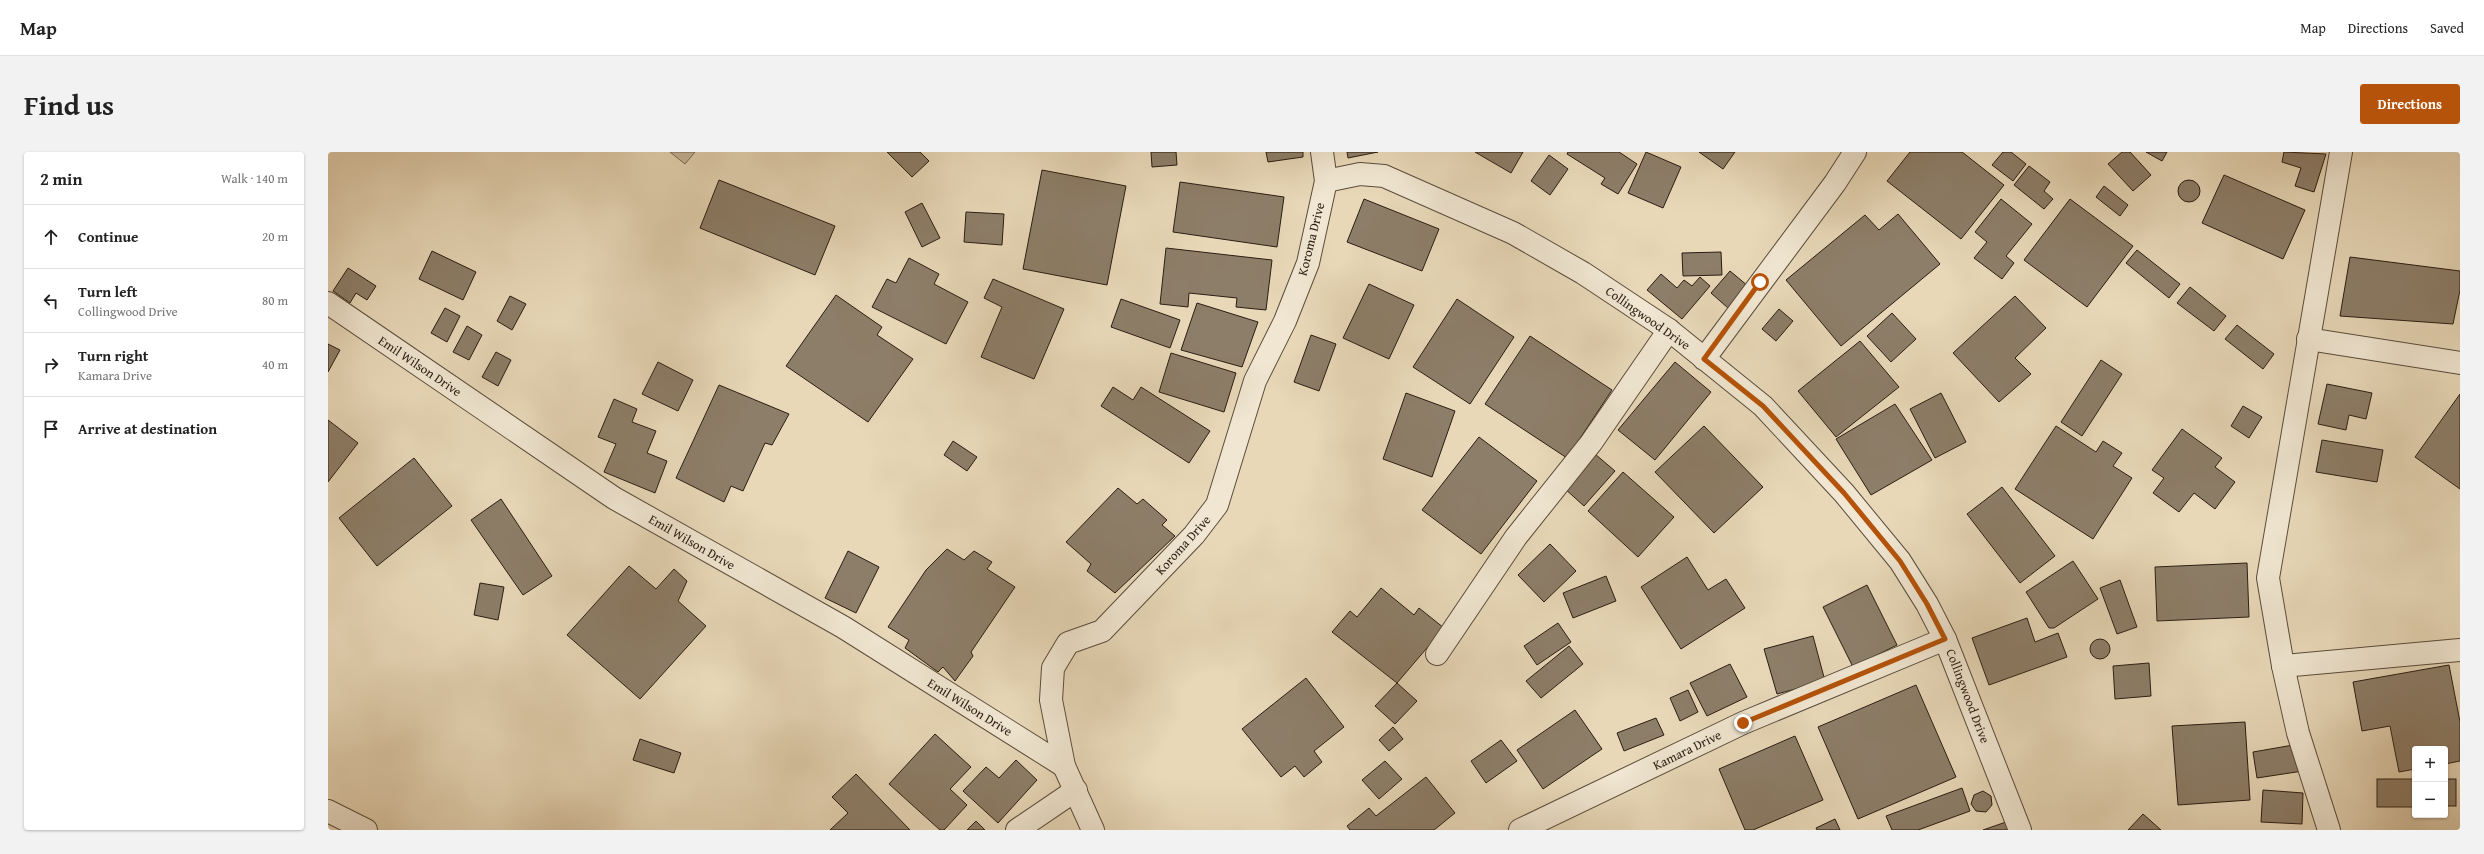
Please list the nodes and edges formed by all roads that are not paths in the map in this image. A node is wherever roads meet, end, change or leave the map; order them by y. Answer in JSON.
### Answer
{"nodes":[{"id":1,"x":1322,"y":152,"type":"edge"},
{"id":2,"x":1855,"y":152,"type":"edge"},
{"id":3,"x":2341,"y":152,"type":"edge"},
{"id":4,"x":1326,"y":181,"type":"junction"},
{"id":5,"x":328,"y":303,"type":"edge"},
{"id":6,"x":1668,"y":330,"type":"junction"},
{"id":7,"x":2308,"y":340,"type":"junction"},
{"id":8,"x":1704,"y":359,"type":"junction"},
{"id":9,"x":2460,"y":363,"type":"edge"},
{"id":10,"x":1945,"y":639,"type":"junction"},
{"id":11,"x":2460,"y":650,"type":"edge"},
{"id":12,"x":1437,"y":654,"type":"dead end"},
{"id":13,"x":2283,"y":666,"type":"junction"},
{"id":14,"x":1064,"y":766,"type":"junction"},
{"id":15,"x":1076,"y":790,"type":"junction"},
{"id":16,"x":328,"y":811,"type":"edge"},
{"id":17,"x":366,"y":830,"type":"edge"},
{"id":18,"x":1017,"y":830,"type":"edge"},
{"id":19,"x":1093,"y":830,"type":"edge"},
{"id":20,"x":1520,"y":830,"type":"edge"},
{"id":21,"x":2020,"y":830,"type":"edge"},
{"id":22,"x":2329,"y":830,"type":"edge"}],
"edges":[{"from":1,"to":4,"type":"street","name":"Koroma Drive"},
{"from":2,"to":8,"type":"street"},
{"from":3,"to":7,"type":"street"},
{"from":4,"to":6,"type":"street","name":"Collingwood Drive"},
{"from":4,"to":14,"type":"street","name":"Koroma Drive"},
{"from":5,"to":14,"type":"street","name":"Emil Wilson Drive"},
{"from":6,"to":8,"type":"street","name":"Collingwood Drive"},
{"from":6,"to":12,"type":"street"},
{"from":7,"to":9,"type":"street"},
{"from":7,"to":13,"type":"street"},
{"from":8,"to":10,"type":"street","name":"Collingwood Drive"},
{"from":10,"to":20,"type":"street","name":"Kamara Drive"},
{"from":10,"to":21,"type":"street","name":"Collingwood Drive"},
{"from":11,"to":13,"type":"street"},
{"from":13,"to":22,"type":"street"},
{"from":14,"to":15,"type":"street","name":"Koroma Drive"},
{"from":15,"to":18,"type":"street"},
{"from":15,"to":19,"type":"street","name":"Koroma Drive"},
{"from":16,"to":17,"type":"street"}]}
